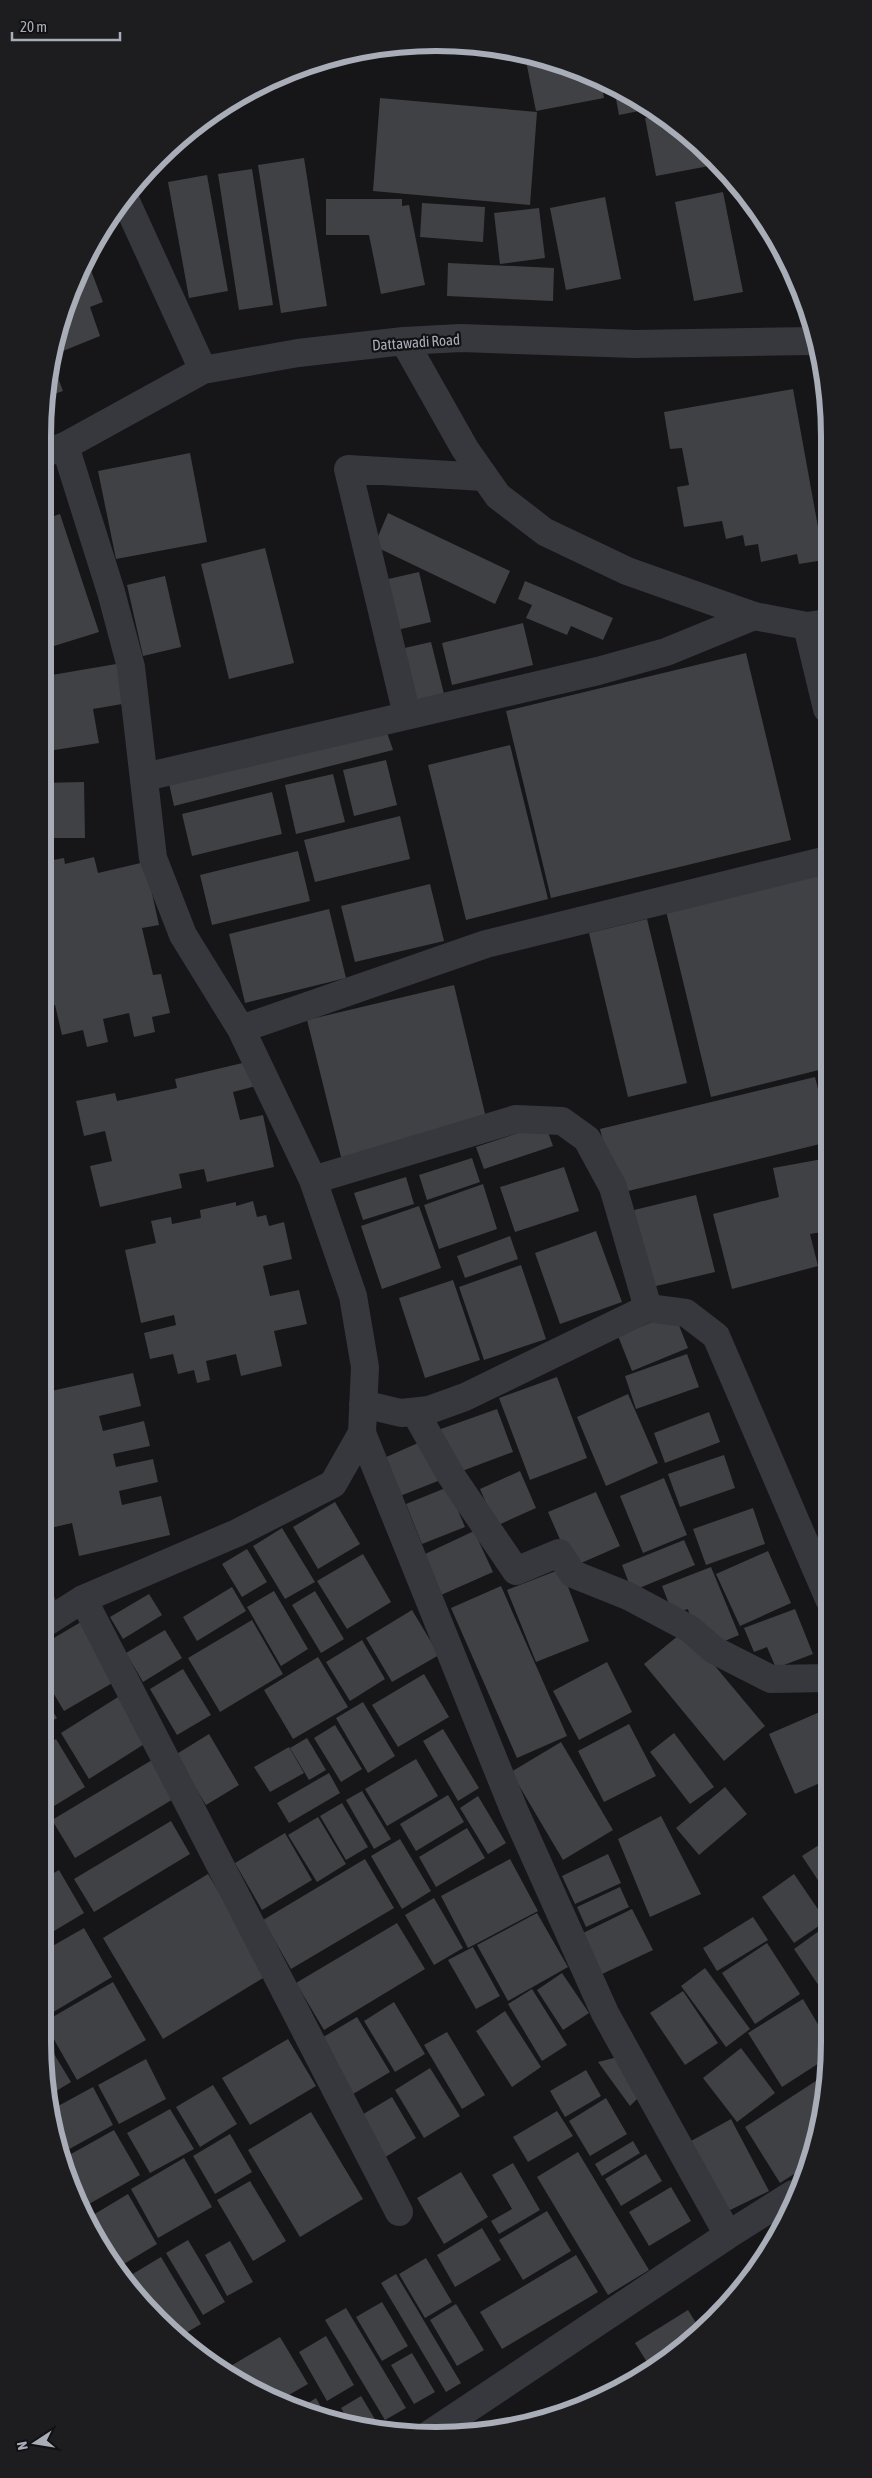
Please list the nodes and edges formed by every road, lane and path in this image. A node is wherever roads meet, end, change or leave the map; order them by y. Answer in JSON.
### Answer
{"nodes":[{"id":1,"x":128,"y":206,"type":"edge"},
{"id":2,"x":404,"y":341,"type":"junction"},
{"id":3,"x":809,"y":341,"type":"edge"},
{"id":4,"x":203,"y":370,"type":"junction"},
{"id":5,"x":54,"y":450,"type":"edge"},
{"id":6,"x":484,"y":477,"type":"junction"},
{"id":7,"x":754,"y":616,"type":"junction"},
{"id":8,"x":817,"y":624,"type":"edge"},
{"id":9,"x":821,"y":658,"type":"edge"},
{"id":10,"x":407,"y":715,"type":"junction"},
{"id":11,"x":145,"y":777,"type":"junction"},
{"id":12,"x":821,"y":861,"type":"edge"},
{"id":13,"x":241,"y":1029,"type":"junction"},
{"id":14,"x":313,"y":1180,"type":"junction"},
{"id":15,"x":648,"y":1308,"type":"junction"},
{"id":16,"x":363,"y":1404,"type":"junction"},
{"id":17,"x":415,"y":1412,"type":"junction"},
{"id":18,"x":362,"y":1433,"type":"junction"},
{"id":19,"x":821,"y":1581,"type":"edge"},
{"id":20,"x":83,"y":1598,"type":"junction"},
{"id":21,"x":51,"y":1619,"type":"edge"},
{"id":22,"x":821,"y":1678,"type":"edge"},
{"id":23,"x":787,"y":2198,"type":"edge"},
{"id":24,"x":400,"y":2212,"type":"dead end"},
{"id":25,"x":728,"y":2235,"type":"junction"},
{"id":26,"x":441,"y":2427,"type":"edge"}],
"edges":[{"from":1,"to":4,"type":"street"},
{"from":2,"to":3,"type":"street","name":"Dattawadi Road"},
{"from":2,"to":4,"type":"street","name":"Dattawadi Road"},
{"from":2,"to":6,"type":"street"},
{"from":4,"to":5,"type":"street","name":"Dattawadi Road"},
{"from":5,"to":11,"type":"street"},
{"from":6,"to":7,"type":"street"},
{"from":6,"to":10,"type":"street"},
{"from":7,"to":8,"type":"street"},
{"from":7,"to":10,"type":"street"},
{"from":8,"to":9,"type":"street"},
{"from":10,"to":11,"type":"street"},
{"from":11,"to":13,"type":"street"},
{"from":12,"to":13,"type":"street"},
{"from":13,"to":14,"type":"street"},
{"from":14,"to":15,"type":"street"},
{"from":14,"to":16,"type":"street"},
{"from":15,"to":17,"type":"street"},
{"from":15,"to":19,"type":"street"},
{"from":16,"to":17,"type":"street"},
{"from":16,"to":18,"type":"street"},
{"from":17,"to":22,"type":"street"},
{"from":18,"to":20,"type":"street"},
{"from":18,"to":25,"type":"street"},
{"from":20,"to":21,"type":"street"},
{"from":20,"to":24,"type":"street"},
{"from":23,"to":25,"type":"street"},
{"from":25,"to":26,"type":"street"}]}
